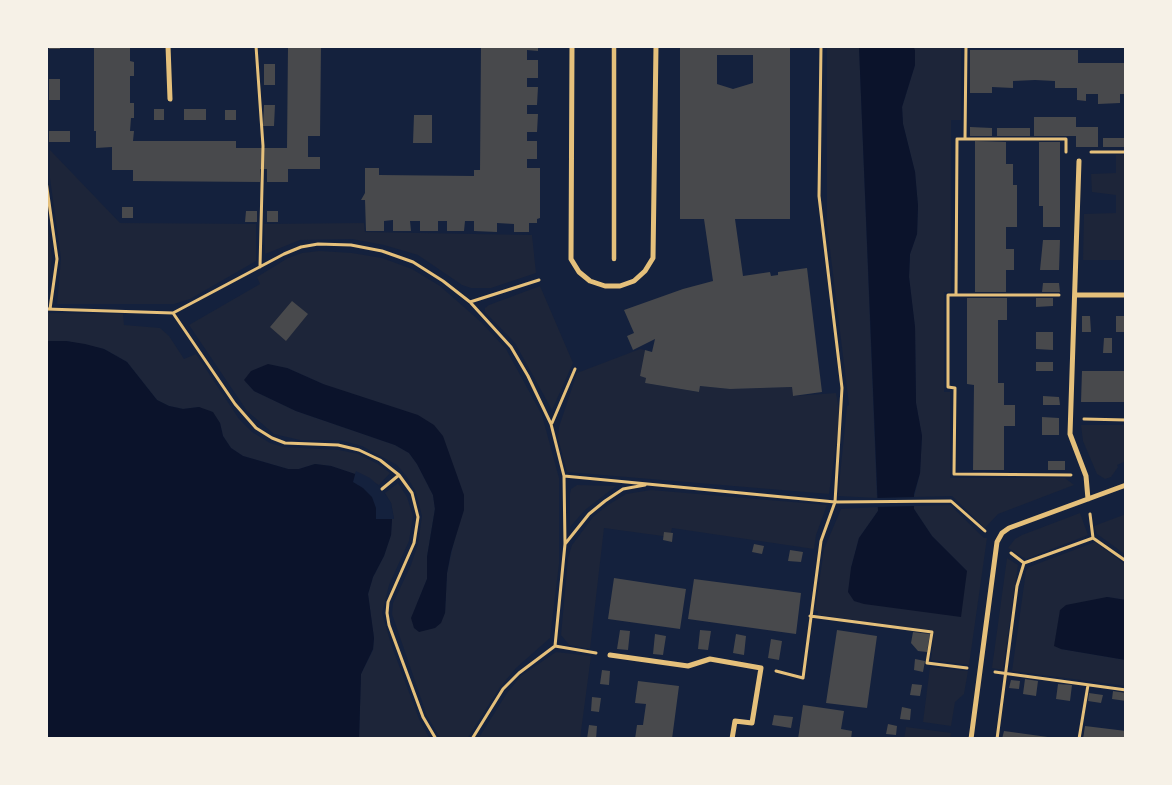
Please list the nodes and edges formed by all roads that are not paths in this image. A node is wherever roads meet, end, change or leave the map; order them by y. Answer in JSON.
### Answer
{"nodes":[{"id":1,"x":168,"y":46,"type":"edge"},
{"id":2,"x":572,"y":46,"type":"edge"},
{"id":3,"x":614,"y":46,"type":"edge"},
{"id":4,"x":656,"y":46,"type":"edge"},
{"id":5,"x":170,"y":99,"type":"dead end"},
{"id":6,"x":1079,"y":161,"type":"road end"},
{"id":7,"x":614,"y":259,"type":"dead end"},
{"id":8,"x":1075,"y":295,"type":"junction"},
{"id":9,"x":1126,"y":295,"type":"edge"},
{"id":10,"x":1126,"y":485,"type":"edge"},
{"id":11,"x":1088,"y":499,"type":"junction"},
{"id":12,"x":610,"y":655,"type":"road end"},
{"id":13,"x":732,"y":739,"type":"edge"},
{"id":14,"x":971,"y":739,"type":"edge"}],
"edges":[{"from":1,"to":5,"type":"street"},
{"from":2,"to":4,"type":"street"},
{"from":3,"to":7,"type":"street"},
{"from":6,"to":8,"type":"street"},
{"from":8,"to":9,"type":"street"},
{"from":8,"to":11,"type":"street"},
{"from":10,"to":11,"type":"street"},
{"from":11,"to":14,"type":"street"},
{"from":12,"to":13,"type":"street"}]}
